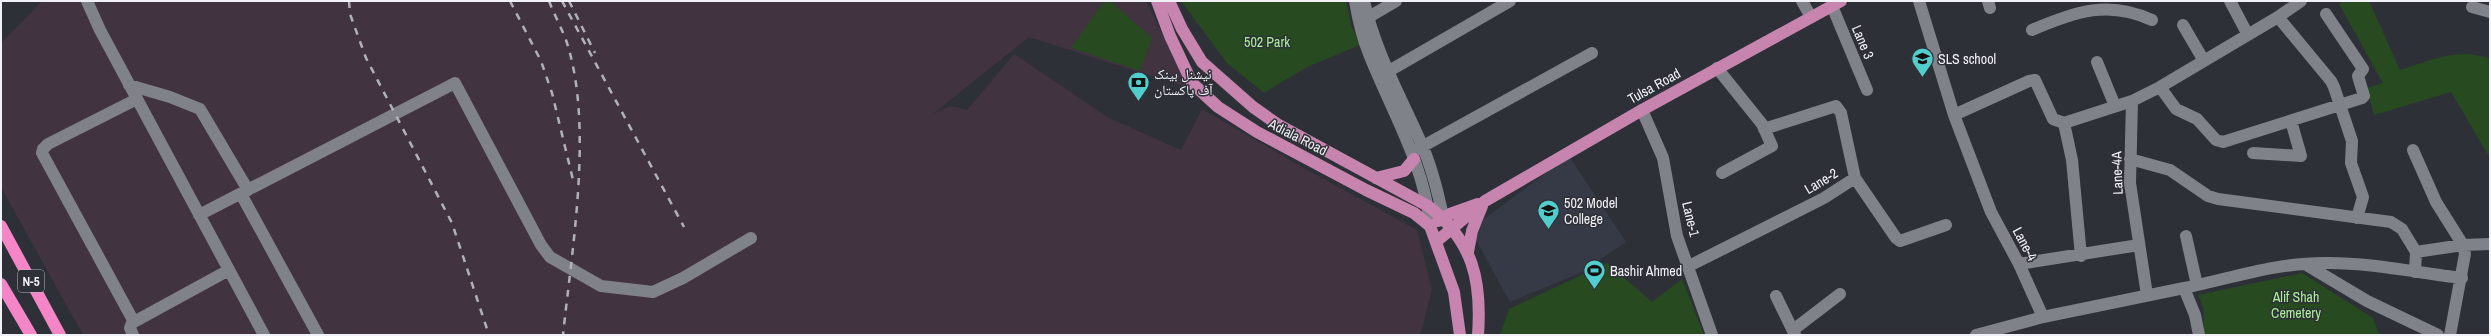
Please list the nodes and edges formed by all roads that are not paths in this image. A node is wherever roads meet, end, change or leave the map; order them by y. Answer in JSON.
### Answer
{"nodes":[{"id":1,"x":87,"y":1,"type":"edge"},
{"id":2,"x":1157,"y":1,"type":"edge"},
{"id":3,"x":1169,"y":1,"type":"edge"},
{"id":4,"x":1354,"y":1,"type":"edge"},
{"id":5,"x":1364,"y":1,"type":"edge"},
{"id":6,"x":1396,"y":1,"type":"edge"},
{"id":7,"x":1510,"y":1,"type":"edge"},
{"id":8,"x":1802,"y":1,"type":"edge"},
{"id":9,"x":1919,"y":1,"type":"edge"},
{"id":10,"x":2097,"y":1,"type":"edge"},
{"id":11,"x":2230,"y":1,"type":"edge"},
{"id":12,"x":2301,"y":1,"type":"edge"},
{"id":13,"x":1836,"y":3,"type":"edge"},
{"id":14,"x":2472,"y":7,"type":"dead end"},
{"id":15,"x":2490,"y":12,"type":"edge"},
{"id":16,"x":2326,"y":14,"type":"dead end"},
{"id":17,"x":1810,"y":17,"type":"junction"},
{"id":18,"x":2278,"y":18,"type":"junction"},
{"id":19,"x":2152,"y":20,"type":"dead end"},
{"id":20,"x":1364,"y":21,"type":"junction"},
{"id":21,"x":2184,"y":25,"type":"dead end"},
{"id":22,"x":2032,"y":30,"type":"dead end"},
{"id":23,"x":2248,"y":35,"type":"junction"},
{"id":24,"x":1592,"y":53,"type":"dead end"},
{"id":25,"x":2204,"y":61,"type":"junction"},
{"id":26,"x":2097,"y":62,"type":"dead end"},
{"id":27,"x":1717,"y":68,"type":"junction"},
{"id":28,"x":1384,"y":74,"type":"junction"},
{"id":29,"x":129,"y":85,"type":"junction"},
{"id":30,"x":2160,"y":87,"type":"junction"},
{"id":31,"x":1867,"y":90,"type":"dead end"},
{"id":32,"x":137,"y":99,"type":"junction"},
{"id":33,"x":2132,"y":100,"type":"junction"},
{"id":34,"x":2341,"y":105,"type":"junction"},
{"id":35,"x":2115,"y":106,"type":"junction"},
{"id":36,"x":1642,"y":110,"type":"junction"},
{"id":37,"x":1954,"y":115,"type":"junction"},
{"id":38,"x":2291,"y":121,"type":"junction"},
{"id":39,"x":2064,"y":124,"type":"junction"},
{"id":40,"x":1764,"y":129,"type":"junction"},
{"id":41,"x":1422,"y":146,"type":"junction"},
{"id":42,"x":2413,"y":150,"type":"dead end"},
{"id":43,"x":2253,"y":153,"type":"dead end"},
{"id":44,"x":1412,"y":156,"type":"junction"},
{"id":45,"x":2130,"y":159,"type":"junction"},
{"id":46,"x":1722,"y":173,"type":"dead end"},
{"id":47,"x":1376,"y":178,"type":"junction"},
{"id":48,"x":1855,"y":178,"type":"junction"},
{"id":49,"x":244,"y":192,"type":"junction"},
{"id":50,"x":1485,"y":202,"type":"junction"},
{"id":51,"x":1428,"y":206,"type":"junction"},
{"id":52,"x":199,"y":215,"type":"junction"},
{"id":53,"x":1443,"y":217,"type":"junction"},
{"id":54,"x":2357,"y":218,"type":"junction"},
{"id":55,"x":1946,"y":225,"type":"dead end"},
{"id":56,"x":1,"y":226,"type":"edge"},
{"id":57,"x":1430,"y":226,"type":"junction"},
{"id":58,"x":1453,"y":228,"type":"junction"},
{"id":59,"x":2186,"y":236,"type":"dead end"},
{"id":60,"x":751,"y":238,"type":"dead end"},
{"id":61,"x":1437,"y":241,"type":"junction"},
{"id":62,"x":2490,"y":244,"type":"edge"},
{"id":63,"x":2139,"y":245,"type":"junction"},
{"id":64,"x":2463,"y":245,"type":"junction"},
{"id":65,"x":1468,"y":252,"type":"junction"},
{"id":66,"x":2416,"y":252,"type":"junction"},
{"id":67,"x":2081,"y":256,"type":"junction"},
{"id":68,"x":2019,"y":264,"type":"junction"},
{"id":69,"x":2305,"y":264,"type":"junction"},
{"id":70,"x":1689,"y":266,"type":"junction"},
{"id":71,"x":229,"y":270,"type":"junction"},
{"id":72,"x":2415,"y":272,"type":"junction"},
{"id":73,"x":2462,"y":278,"type":"junction"},
{"id":74,"x":1,"y":284,"type":"edge"},
{"id":75,"x":2197,"y":285,"type":"junction"},
{"id":76,"x":2184,"y":288,"type":"junction"},
{"id":77,"x":1840,"y":294,"type":"dead end"},
{"id":78,"x":2146,"y":295,"type":"junction"},
{"id":79,"x":1776,"y":296,"type":"dead end"},
{"id":80,"x":2043,"y":317,"type":"junction"},
{"id":81,"x":134,"y":322,"type":"junction"},
{"id":82,"x":1794,"y":332,"type":"edge"},
{"id":83,"x":2197,"y":334,"type":"edge"},
{"id":84,"x":30,"y":335,"type":"edge"},
{"id":85,"x":60,"y":335,"type":"edge"},
{"id":86,"x":133,"y":335,"type":"edge"},
{"id":87,"x":264,"y":335,"type":"edge"},
{"id":88,"x":318,"y":335,"type":"edge"},
{"id":89,"x":1460,"y":335,"type":"edge"},
{"id":90,"x":1478,"y":335,"type":"edge"},
{"id":91,"x":1712,"y":335,"type":"edge"},
{"id":92,"x":1976,"y":335,"type":"edge"},
{"id":93,"x":2438,"y":335,"type":"edge"},
{"id":94,"x":2450,"y":335,"type":"edge"}],
"edges":[{"from":1,"to":29,"type":"street"},
{"from":2,"to":57,"type":"main road","name":"Adiala Road"},
{"from":3,"to":47,"type":"main road","name":"Adiala Road"},
{"from":4,"to":20,"type":"street"},
{"from":5,"to":20,"type":"street"},
{"from":6,"to":20,"type":"street"},
{"from":7,"to":28,"type":"street"},
{"from":8,"to":17,"type":"street"},
{"from":9,"to":37,"type":"street","name":"Lane-4"},
{"from":10,"to":19,"type":"street"},
{"from":10,"to":22,"type":"street"},
{"from":11,"to":23,"type":"street"},
{"from":12,"to":18,"type":"street"},
{"from":13,"to":17,"type":"main road","name":"Tulsa Road"},
{"from":13,"to":31,"type":"street","name":"Lane 3"},
{"from":14,"to":15,"type":"street"},
{"from":16,"to":34,"type":"street"},
{"from":17,"to":27,"type":"main road","name":"Tulsa Road"},
{"from":18,"to":23,"type":"street"},
{"from":18,"to":34,"type":"street"},
{"from":20,"to":28,"type":"street"},
{"from":21,"to":25,"type":"street"},
{"from":23,"to":25,"type":"street"},
{"from":24,"to":41,"type":"street"},
{"from":25,"to":30,"type":"street"},
{"from":26,"to":35,"type":"street"},
{"from":27,"to":36,"type":"main road","name":"Tulsa Road"},
{"from":27,"to":40,"type":"street"},
{"from":28,"to":41,"type":"street"},
{"from":28,"to":44,"type":"street"},
{"from":29,"to":32,"type":"street"},
{"from":29,"to":49,"type":"street"},
{"from":30,"to":33,"type":"street"},
{"from":30,"to":38,"type":"street"},
{"from":32,"to":52,"type":"street"},
{"from":32,"to":81,"type":"street"},
{"from":33,"to":35,"type":"street"},
{"from":33,"to":45,"type":"street","name":"Lane-4A"},
{"from":34,"to":38,"type":"street"},
{"from":34,"to":54,"type":"street"},
{"from":35,"to":39,"type":"street"},
{"from":36,"to":50,"type":"main road","name":"Tulsa Road"},
{"from":36,"to":70,"type":"street","name":"Lane-1"},
{"from":37,"to":39,"type":"street"},
{"from":37,"to":68,"type":"street","name":"Lane-4"},
{"from":38,"to":43,"type":"street"},
{"from":39,"to":67,"type":"street"},
{"from":40,"to":46,"type":"street"},
{"from":40,"to":48,"type":"street","name":"Lane-2"},
{"from":41,"to":44,"type":"street"},
{"from":41,"to":53,"type":"street"},
{"from":42,"to":64,"type":"street"},
{"from":44,"to":47,"type":"main road"},
{"from":44,"to":51,"type":"street"},
{"from":45,"to":54,"type":"street"},
{"from":45,"to":63,"type":"street","name":"Lane-4A"},
{"from":47,"to":51,"type":"main road","name":"Adiala Road"},
{"from":48,"to":55,"type":"street"},
{"from":48,"to":70,"type":"street","name":"Lane-2"},
{"from":49,"to":52,"type":"street"},
{"from":49,"to":60,"type":"street"},
{"from":49,"to":88,"type":"street"},
{"from":50,"to":53,"type":"main road","name":"Tulsa Road"},
{"from":50,"to":58,"type":"main road","name":"Tulsa Road"},
{"from":50,"to":65,"type":"main road"},
{"from":51,"to":53,"type":"main road","name":"Adiala Road"},
{"from":51,"to":57,"type":"street"},
{"from":52,"to":71,"type":"street"},
{"from":53,"to":57,"type":"main road","name":"Tulsa Road"},
{"from":53,"to":58,"type":"main road","name":"Adiala Road"},
{"from":54,"to":66,"type":"street"},
{"from":56,"to":85,"type":"highway","number":"N-5"},
{"from":57,"to":61,"type":"main road","name":"Adiala Road"},
{"from":58,"to":61,"type":"main road","name":"Tulsa Road"},
{"from":58,"to":65,"type":"main road","name":"Adiala Road"},
{"from":59,"to":75,"type":"street"},
{"from":61,"to":89,"type":"main road","name":"Adiala Road"},
{"from":62,"to":64,"type":"street"},
{"from":63,"to":67,"type":"street"},
{"from":63,"to":78,"type":"street","name":"Lane-4A"},
{"from":64,"to":66,"type":"street"},
{"from":64,"to":73,"type":"street"},
{"from":65,"to":90,"type":"main road","name":"Adiala Road"},
{"from":66,"to":72,"type":"street"},
{"from":67,"to":68,"type":"street"},
{"from":68,"to":80,"type":"street","name":"Lane-4"},
{"from":69,"to":72,"type":"street"},
{"from":69,"to":75,"type":"street"},
{"from":69,"to":93,"type":"street"},
{"from":70,"to":91,"type":"street","name":"Lane-1"},
{"from":71,"to":81,"type":"street"},
{"from":71,"to":87,"type":"street"},
{"from":72,"to":73,"type":"street"},
{"from":73,"to":94,"type":"street"},
{"from":74,"to":84,"type":"highway","number":"N-5"},
{"from":75,"to":76,"type":"street"},
{"from":76,"to":78,"type":"street"},
{"from":76,"to":83,"type":"street"},
{"from":77,"to":82,"type":"street"},
{"from":78,"to":80,"type":"street"},
{"from":79,"to":82,"type":"street"},
{"from":80,"to":92,"type":"street"},
{"from":81,"to":86,"type":"street"}]}
